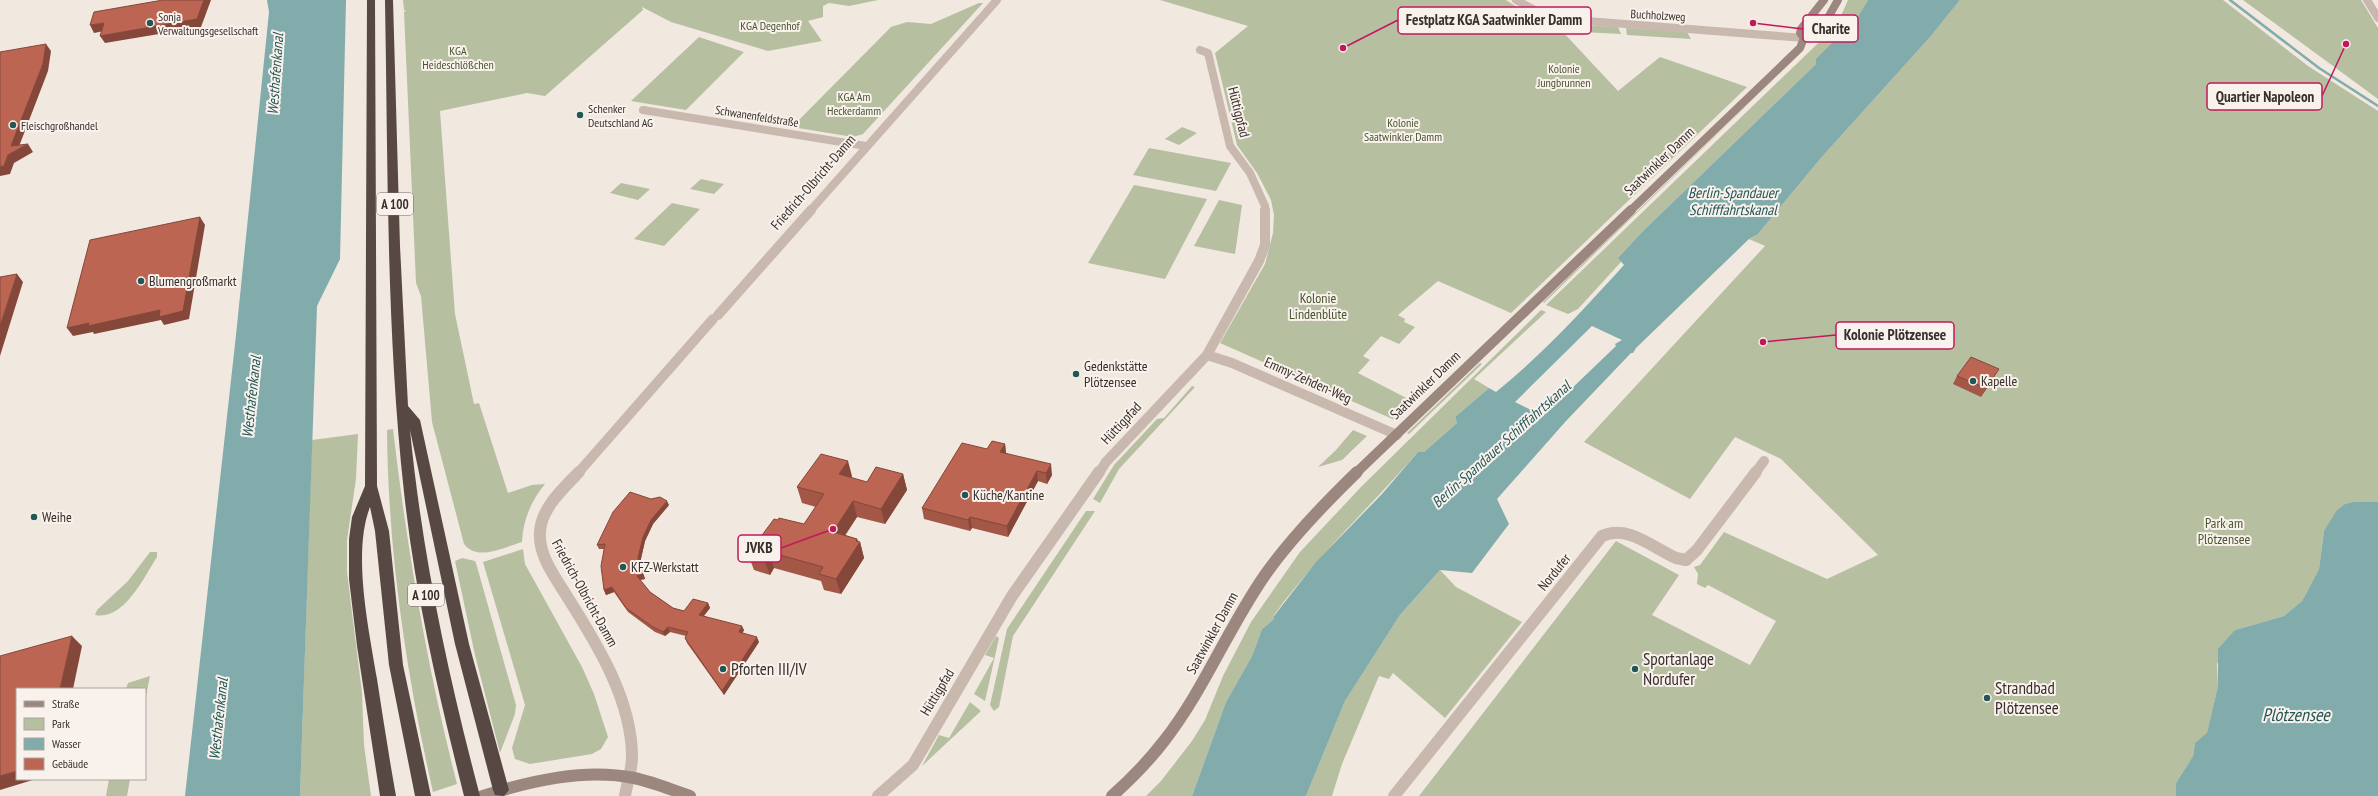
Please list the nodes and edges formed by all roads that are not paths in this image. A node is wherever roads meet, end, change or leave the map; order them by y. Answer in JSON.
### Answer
{"nodes":[{"id":1,"x":371,"y":0,"type":"edge"},
{"id":2,"x":389,"y":0,"type":"edge"},
{"id":3,"x":997,"y":0,"type":"edge"},
{"id":4,"x":1516,"y":0,"type":"edge"},
{"id":5,"x":1824,"y":0,"type":"edge"},
{"id":6,"x":1838,"y":0,"type":"edge"},
{"id":7,"x":2367,"y":0,"type":"edge"},
{"id":8,"x":2378,"y":18,"type":"edge"},
{"id":9,"x":1804,"y":38,"type":"junction"},
{"id":10,"x":1200,"y":50,"type":"dead end"},
{"id":11,"x":643,"y":110,"type":"dead end"},
{"id":12,"x":866,"y":146,"type":"junction"},
{"id":13,"x":1207,"y":355,"type":"junction"},
{"id":14,"x":403,"y":408,"type":"junction"},
{"id":15,"x":1397,"y":435,"type":"junction"},
{"id":16,"x":1764,"y":461,"type":"dead end"},
{"id":17,"x":371,"y":486,"type":"junction"},
{"id":18,"x":628,"y":777,"type":"junction"},
{"id":19,"x":492,"y":793,"type":"edge"},
{"id":20,"x":1113,"y":795,"type":"edge"},
{"id":21,"x":388,"y":796,"type":"edge"},
{"id":22,"x":423,"y":796,"type":"edge"},
{"id":23,"x":472,"y":796,"type":"edge"},
{"id":24,"x":625,"y":796,"type":"edge"},
{"id":25,"x":690,"y":796,"type":"edge"},
{"id":26,"x":878,"y":796,"type":"edge"},
{"id":27,"x":1394,"y":796,"type":"edge"}],
"edges":[{"from":1,"to":17,"type":"highway","number":"A 100"},
{"from":2,"to":14,"type":"highway","number":"A 100"},
{"from":3,"to":12,"type":"street","name":"Friedrich-Olbricht-Damm"},
{"from":4,"to":9,"type":"street","name":"Buchholzweg"},
{"from":5,"to":9,"type":"main road","name":"Saatwinkler Damm"},
{"from":6,"to":9,"type":"main road","name":"Saatwinkler Damm"},
{"from":7,"to":8,"type":"street"},
{"from":9,"to":15,"type":"main road","name":"Saatwinkler Damm"},
{"from":10,"to":13,"type":"street","name":"Hüttigpfad"},
{"from":11,"to":12,"type":"street","name":"Schwanenfeldstraße"},
{"from":12,"to":18,"type":"street","name":"Friedrich-Olbricht-Damm"},
{"from":13,"to":15,"type":"street","name":"Emmy-Zehden-Weg"},
{"from":13,"to":26,"type":"street","name":"Hüttigpfad"},
{"from":14,"to":19,"type":"highway"},
{"from":14,"to":23,"type":"highway","number":"A 100"},
{"from":15,"to":20,"type":"main road","name":"Saatwinkler Damm"},
{"from":16,"to":27,"type":"street","name":"Nordufer"},
{"from":17,"to":21,"type":"highway"},
{"from":17,"to":22,"type":"highway","number":"A 100"},
{"from":18,"to":19,"type":"main road"},
{"from":18,"to":24,"type":"street","name":"Friedrich-Olbricht-Damm"},
{"from":18,"to":25,"type":"main road"}]}
